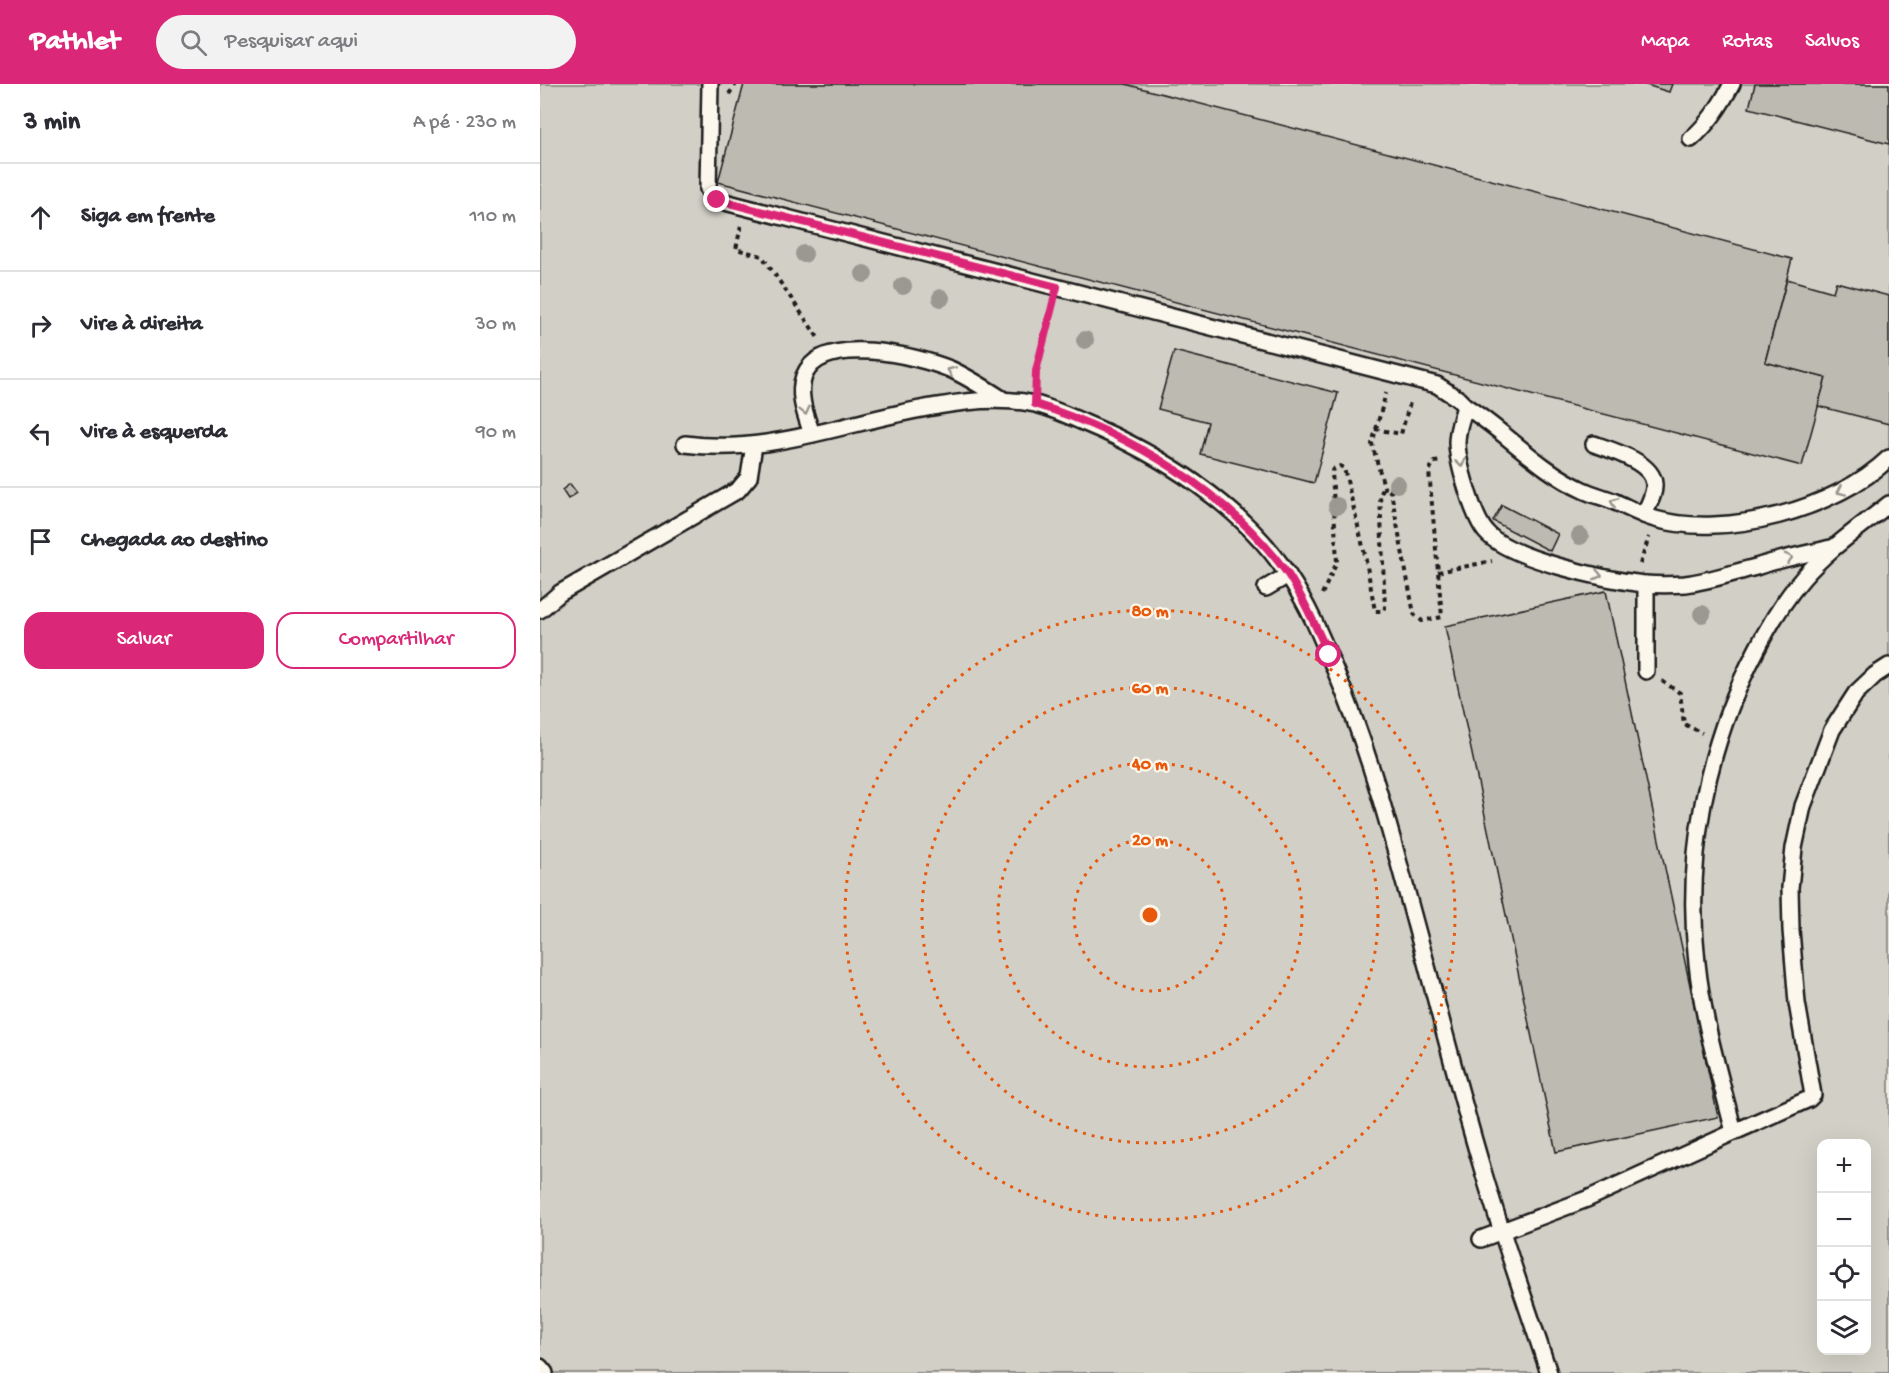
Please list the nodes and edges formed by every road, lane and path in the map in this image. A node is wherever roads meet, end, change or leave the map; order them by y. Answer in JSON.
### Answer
{"nodes":[{"id":1,"x":710,"y":84,"type":"edge"},
{"id":2,"x":1731,"y":84,"type":"edge"},
{"id":3,"x":1691,"y":139,"type":"dead end"},
{"id":4,"x":736,"y":249,"type":"dead end"},
{"id":5,"x":1057,"y":287,"type":"junction"},
{"id":6,"x":829,"y":354,"type":"junction"},
{"id":7,"x":1417,"y":379,"type":"junction"},
{"id":8,"x":1387,"y":388,"type":"dead end"},
{"id":9,"x":1002,"y":399,"type":"junction"},
{"id":10,"x":1035,"y":404,"type":"junction"},
{"id":11,"x":1465,"y":406,"type":"junction"},
{"id":12,"x":1375,"y":429,"type":"junction"},
{"id":13,"x":812,"y":434,"type":"junction"},
{"id":14,"x":685,"y":444,"type":"dead end"},
{"id":15,"x":1594,"y":444,"type":"dead end"},
{"id":16,"x":754,"y":445,"type":"junction"},
{"id":17,"x":1889,"y":458,"type":"edge"},
{"id":18,"x":1434,"y":462,"type":"dead end"},
{"id":19,"x":1385,"y":490,"type":"junction"},
{"id":20,"x":1889,"y":504,"type":"edge"},
{"id":21,"x":1649,"y":517,"type":"junction"},
{"id":22,"x":1833,"y":548,"type":"junction"},
{"id":23,"x":1522,"y":555,"type":"junction"},
{"id":24,"x":1438,"y":572,"type":"junction"},
{"id":25,"x":1288,"y":575,"type":"junction"},
{"id":26,"x":1640,"y":584,"type":"junction"},
{"id":27,"x":1266,"y":588,"type":"dead end"},
{"id":28,"x":560,"y":593,"type":"junction"},
{"id":29,"x":540,"y":595,"type":"edge"},
{"id":30,"x":540,"y":610,"type":"edge"},
{"id":31,"x":1311,"y":617,"type":"junction"},
{"id":32,"x":1889,"y":666,"type":"edge"},
{"id":33,"x":1646,"y":671,"type":"joint"},
{"id":34,"x":1708,"y":736,"type":"dead end"},
{"id":35,"x":1734,"y":1132,"type":"junction"},
{"id":36,"x":1503,"y":1231,"type":"junction"},
{"id":37,"x":1481,"y":1239,"type":"dead end"},
{"id":38,"x":540,"y":1367,"type":"edge"},
{"id":39,"x":545,"y":1373,"type":"edge"},
{"id":40,"x":1549,"y":1373,"type":"edge"}],
"edges":[{"from":1,"to":5,"type":"lane"},
{"from":2,"to":3,"type":"lane"},
{"from":4,"to":6,"type":"path"},
{"from":5,"to":7,"type":"lane"},
{"from":5,"to":10,"type":"path"},
{"from":9,"to":6,"type":"lane","one_way":true},
{"from":6,"to":13,"type":"lane","one_way":true},
{"from":7,"to":11,"type":"lane"},
{"from":7,"to":12,"type":"path"},
{"from":8,"to":12,"type":"path"},
{"from":9,"to":10,"type":"lane"},
{"from":9,"to":13,"type":"lane"},
{"from":10,"to":25,"type":"lane"},
{"from":21,"to":11,"type":"lane","one_way":true},
{"from":11,"to":23,"type":"lane","one_way":true},
{"from":12,"to":19,"type":"path"},
{"from":13,"to":16,"type":"lane"},
{"from":14,"to":16,"type":"lane"},
{"from":15,"to":21,"type":"lane"},
{"from":16,"to":28,"type":"lane"},
{"from":17,"to":21,"type":"lane","one_way":true},
{"from":18,"to":24,"type":"path"},
{"from":19,"to":24,"type":"path"},
{"from":19,"to":31,"type":"path"},
{"from":20,"to":22,"type":"lane"},
{"from":21,"to":26,"type":"path"},
{"from":26,"to":22,"type":"lane","one_way":true},
{"from":22,"to":35,"type":"lane"},
{"from":23,"to":24,"type":"path"},
{"from":23,"to":26,"type":"lane","one_way":true},
{"from":25,"to":27,"type":"lane"},
{"from":25,"to":31,"type":"lane"},
{"from":26,"to":33,"type":"lane"},
{"from":28,"to":29,"type":"lane"},
{"from":28,"to":30,"type":"lane"},
{"from":31,"to":36,"type":"lane"},
{"from":32,"to":35,"type":"lane"},
{"from":33,"to":34,"type":"path"},
{"from":35,"to":36,"type":"lane"},
{"from":36,"to":37,"type":"lane"},
{"from":36,"to":40,"type":"lane"},
{"from":38,"to":39,"type":"lane"}]}
